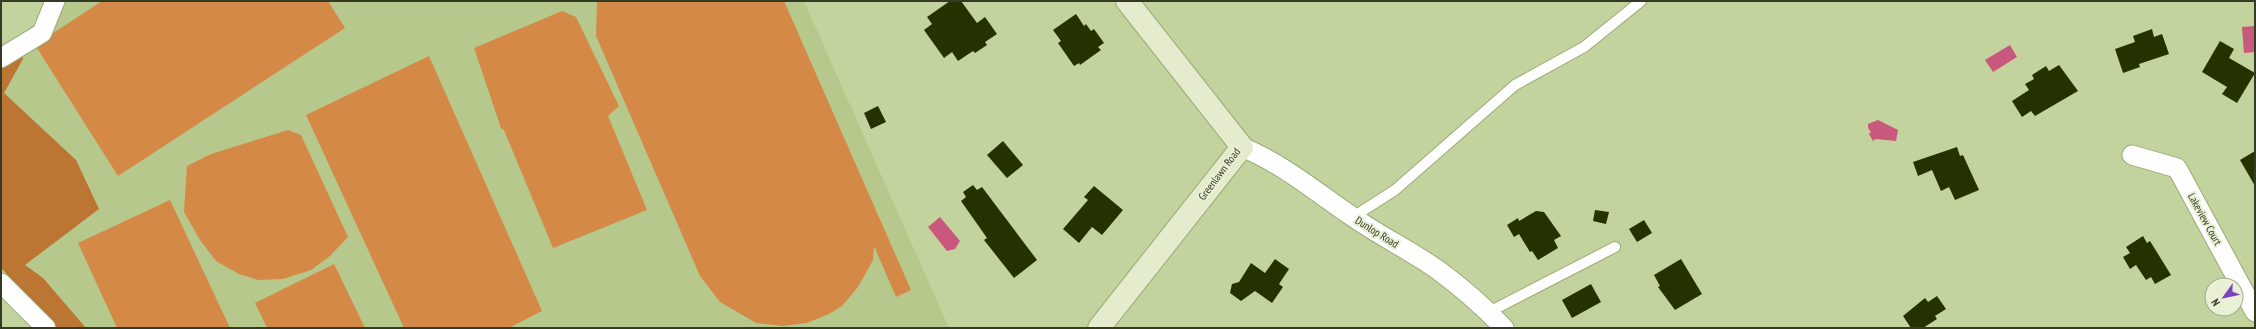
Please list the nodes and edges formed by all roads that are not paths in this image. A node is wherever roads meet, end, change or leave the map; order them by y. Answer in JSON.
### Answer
{"nodes":[{"id":1,"x":55,"y":1,"type":"edge"},
{"id":2,"x":1127,"y":1,"type":"edge"},
{"id":3,"x":1641,"y":1,"type":"edge"},
{"id":4,"x":1,"y":58,"type":"edge"},
{"id":5,"x":1242,"y":148,"type":"junction"},
{"id":6,"x":2132,"y":155,"type":"dead end"},
{"id":7,"x":1353,"y":217,"type":"junction"},
{"id":8,"x":1615,"y":247,"type":"dead end"},
{"id":9,"x":1,"y":283,"type":"edge"},
{"id":10,"x":1489,"y":312,"type":"junction"},
{"id":11,"x":2255,"y":312,"type":"edge"},
{"id":12,"x":46,"y":328,"type":"edge"},
{"id":13,"x":1099,"y":328,"type":"edge"},
{"id":14,"x":1504,"y":328,"type":"edge"}],
"edges":[{"from":1,"to":4,"type":"street"},
{"from":2,"to":5,"type":"main road","name":"Greenlawn Road"},
{"from":3,"to":7,"type":"lane"},
{"from":5,"to":7,"type":"street","name":"Dunlop Road"},
{"from":5,"to":13,"type":"main road","name":"Greenlawn Road"},
{"from":6,"to":11,"type":"street","name":"Lakeview Court"},
{"from":7,"to":10,"type":"street","name":"Dunlop Road"},
{"from":8,"to":10,"type":"lane"},
{"from":9,"to":12,"type":"street"},
{"from":10,"to":14,"type":"street","name":"Dunlop Road"}]}
